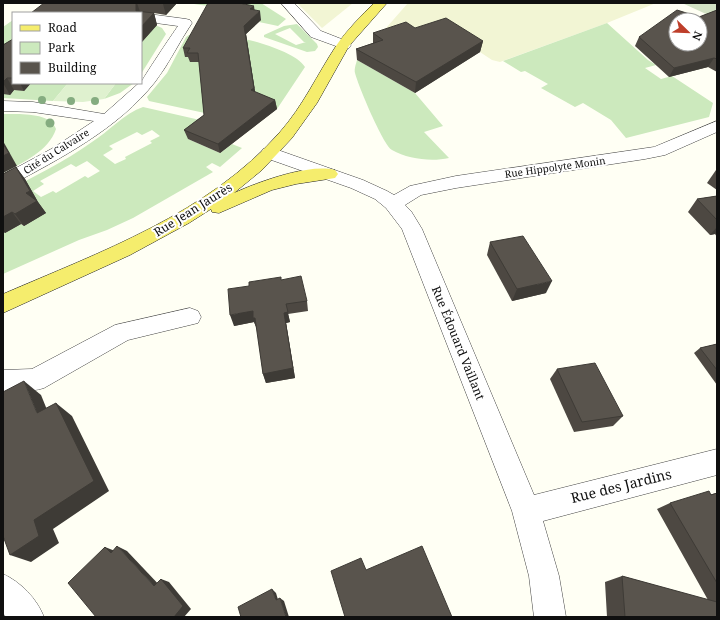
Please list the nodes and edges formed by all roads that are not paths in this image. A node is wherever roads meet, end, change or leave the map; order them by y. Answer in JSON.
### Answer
{"nodes":[{"id":1,"x":287,"y":3,"type":"edge"},
{"id":2,"x":381,"y":3,"type":"edge"},
{"id":3,"x":142,"y":17,"type":"edge"},
{"id":4,"x":344,"y":45,"type":"junction"},
{"id":5,"x":3,"y":106,"type":"edge"},
{"id":6,"x":108,"y":119,"type":"junction"},
{"id":7,"x":717,"y":126,"type":"edge"},
{"id":8,"x":269,"y":153,"type":"junction"},
{"id":9,"x":329,"y":174,"type":"junction"},
{"id":10,"x":3,"y":182,"type":"edge"},
{"id":11,"x":393,"y":204,"type":"junction"},
{"id":12,"x":152,"y":236,"type":"junction"},
{"id":13,"x":3,"y":304,"type":"edge"},
{"id":14,"x":190,"y":317,"type":"dead end"},
{"id":15,"x":3,"y":382,"type":"edge"},
{"id":16,"x":717,"y":462,"type":"edge"},
{"id":17,"x":526,"y":511,"type":"junction"},
{"id":18,"x":3,"y":590,"type":"edge"},
{"id":19,"x":28,"y":617,"type":"edge"},
{"id":20,"x":550,"y":617,"type":"edge"}],
"edges":[{"from":1,"to":4,"type":"street"},
{"from":2,"to":4,"type":"main road","name":"Rue Jean Jaurès"},
{"from":3,"to":6,"type":"street","name":"Cité du Calvaire"},
{"from":4,"to":8,"type":"main road","name":"Rue Jean Jaurès"},
{"from":5,"to":6,"type":"street","name":"Cité du Calvaire"},
{"from":6,"to":10,"type":"street","name":"Cité du Calvaire"},
{"from":7,"to":11,"type":"street","name":"Rue Hippolyte Monin"},
{"from":8,"to":9,"type":"street","name":"Rue Édouard Vaillant"},
{"from":8,"to":12,"type":"main road","name":"Rue Jean Jaurès"},
{"from":9,"to":11,"type":"street","name":"Rue Édouard Vaillant"},
{"from":9,"to":12,"type":"main road"},
{"from":11,"to":17,"type":"street","name":"Rue Édouard Vaillant"},
{"from":12,"to":13,"type":"main road","name":"Rue Jean Jaurès"},
{"from":14,"to":15,"type":"street"},
{"from":16,"to":17,"type":"street","name":"Rue des Jardins"},
{"from":17,"to":20,"type":"street","name":"Rue Édouard Vaillant"},
{"from":18,"to":19,"type":"street"}]}
